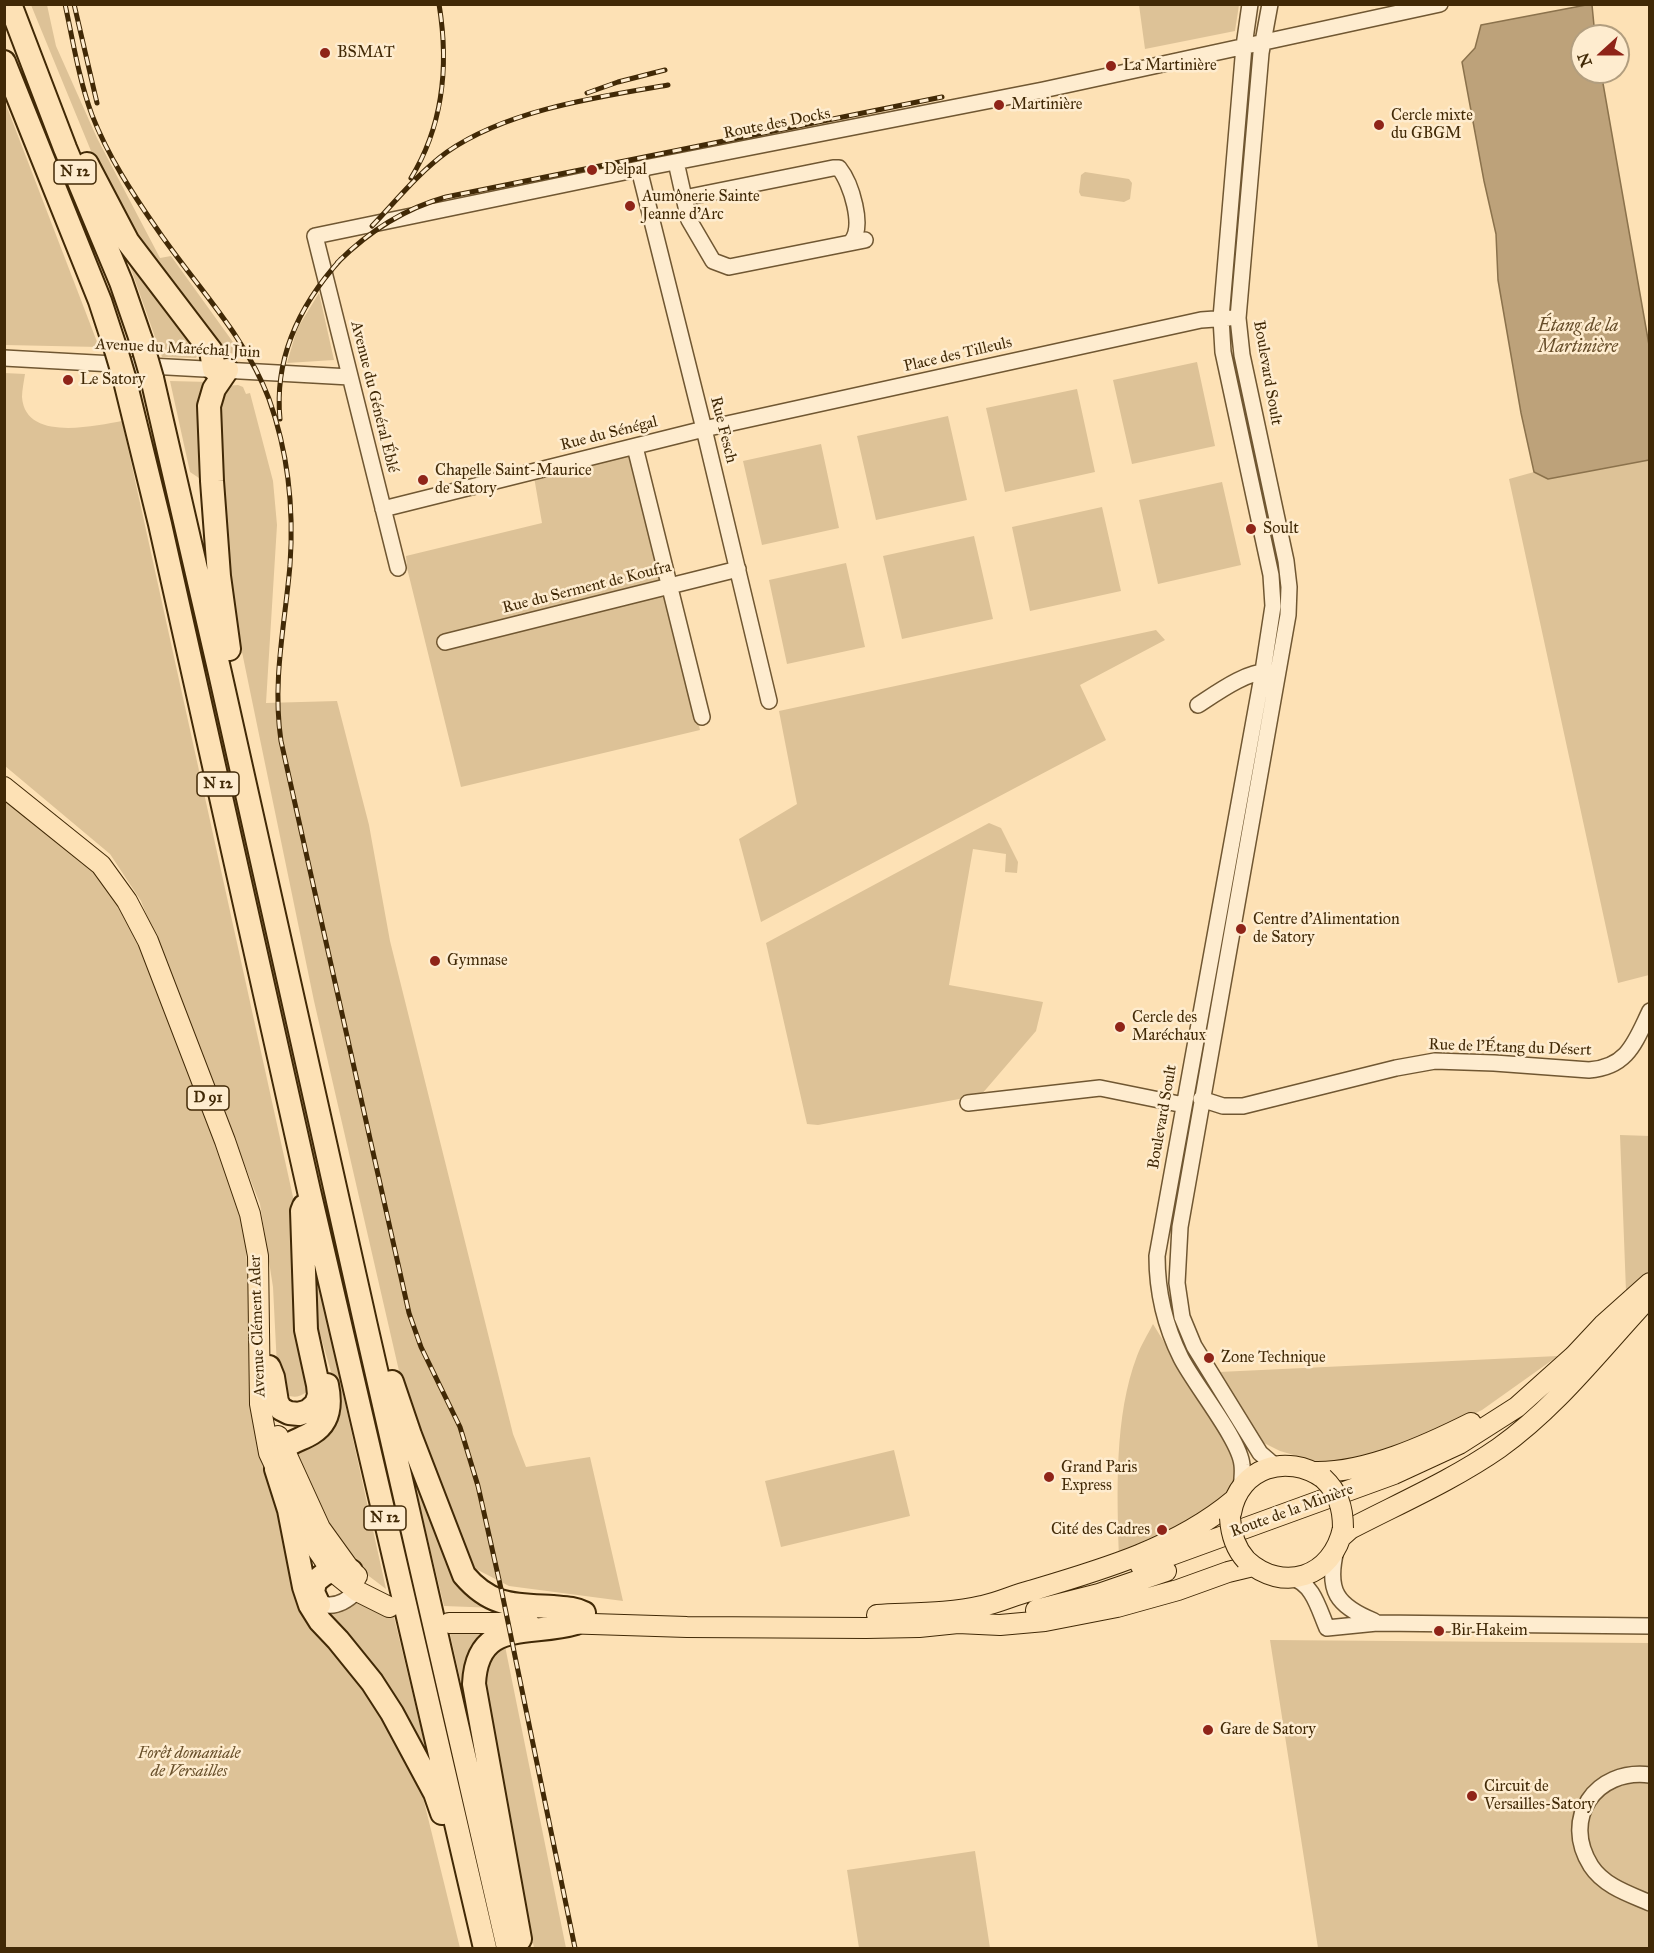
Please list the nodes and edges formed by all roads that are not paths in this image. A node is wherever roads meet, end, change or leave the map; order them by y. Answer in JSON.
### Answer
{"nodes":[{"id":1,"x":10,"y":4,"type":"edge"},
{"id":2,"x":1250,"y":4,"type":"edge"},
{"id":3,"x":1270,"y":4,"type":"edge"},
{"id":4,"x":1440,"y":4,"type":"edge"},
{"id":5,"x":1263,"y":43,"type":"junction"},
{"id":6,"x":1244,"y":46,"type":"junction"},
{"id":7,"x":4,"y":62,"type":"edge"},
{"id":8,"x":65,"y":148,"type":"junction"},
{"id":9,"x":676,"y":162,"type":"junction"},
{"id":10,"x":639,"y":169,"type":"junction"},
{"id":11,"x":684,"y":198,"type":"junction"},
{"id":12,"x":315,"y":236,"type":"joint"},
{"id":13,"x":1221,"y":318,"type":"junction"},
{"id":14,"x":1239,"y":318,"type":"junction"},
{"id":15,"x":4,"y":358,"type":"edge"},
{"id":16,"x":221,"y":369,"type":"junction"},
{"id":17,"x":350,"y":377,"type":"junction"},
{"id":18,"x":1256,"y":417,"type":"junction"},
{"id":19,"x":1238,"y":422,"type":"junction"},
{"id":20,"x":704,"y":429,"type":"junction"},
{"id":21,"x":635,"y":447,"type":"junction"},
{"id":22,"x":383,"y":509,"type":"junction"},
{"id":23,"x":398,"y":568,"type":"dead end"},
{"id":24,"x":738,"y":569,"type":"junction"},
{"id":25,"x":669,"y":585,"type":"junction"},
{"id":26,"x":446,"y":642,"type":"dead end"},
{"id":27,"x":1271,"y":672,"type":"junction"},
{"id":28,"x":220,"y":673,"type":"junction"},
{"id":29,"x":1229,"y":685,"type":"junction"},
{"id":30,"x":1258,"y":700,"type":"junction"},
{"id":31,"x":769,"y":701,"type":"dead end"},
{"id":32,"x":1274,"y":701,"type":"junction"},
{"id":33,"x":1198,"y":705,"type":"dead end"},
{"id":34,"x":702,"y":717,"type":"dead end"},
{"id":35,"x":4,"y":775,"type":"edge"},
{"id":36,"x":4,"y":787,"type":"edge"},
{"id":37,"x":1650,"y":1011,"type":"edge"},
{"id":38,"x":1201,"y":1099,"type":"junction"},
{"id":39,"x":968,"y":1103,"type":"dead end"},
{"id":40,"x":1184,"y":1105,"type":"junction"},
{"id":41,"x":309,"y":1191,"type":"junction"},
{"id":42,"x":1650,"y":1283,"type":"edge"},
{"id":43,"x":1650,"y":1299,"type":"edge"},
{"id":44,"x":307,"y":1309,"type":"junction"},
{"id":45,"x":366,"y":1326,"type":"junction"},
{"id":46,"x":1597,"y":1353,"type":"junction"},
{"id":47,"x":1574,"y":1356,"type":"junction"},
{"id":48,"x":269,"y":1366,"type":"junction"},
{"id":49,"x":279,"y":1459,"type":"junction"},
{"id":50,"x":1275,"y":1466,"type":"junction"},
{"id":51,"x":1319,"y":1475,"type":"junction"},
{"id":52,"x":1235,"y":1502,"type":"junction"},
{"id":53,"x":1340,"y":1538,"type":"junction"},
{"id":54,"x":1249,"y":1563,"type":"junction"},
{"id":55,"x":346,"y":1577,"type":"junction"},
{"id":56,"x":1292,"y":1578,"type":"junction"},
{"id":57,"x":316,"y":1600,"type":"junction"},
{"id":58,"x":388,"y":1602,"type":"dead end"},
{"id":59,"x":1341,"y":1603,"type":"junction"},
{"id":60,"x":980,"y":1615,"type":"junction"},
{"id":61,"x":448,"y":1618,"type":"dead end"},
{"id":62,"x":580,"y":1618,"type":"junction"},
{"id":63,"x":1377,"y":1623,"type":"junction"},
{"id":64,"x":1650,"y":1626,"type":"edge"},
{"id":65,"x":1327,"y":1628,"type":"junction"},
{"id":66,"x":338,"y":1640,"type":"junction"},
{"id":67,"x":1650,"y":1775,"type":"edge"},
{"id":68,"x":461,"y":1844,"type":"junction"},
{"id":69,"x":1650,"y":1903,"type":"edge"},
{"id":70,"x":485,"y":1948,"type":"edge"},
{"id":71,"x":508,"y":1948,"type":"edge"},
{"id":72,"x":522,"y":1948,"type":"edge"}],
"edges":[{"from":1,"to":8,"type":"highway","number":"N 12"},
{"from":2,"to":6,"type":"street","name":"Boulevard Soult"},
{"from":3,"to":5,"type":"street","name":"Boulevard Soult"},
{"from":4,"to":5,"type":"street","name":"Route des Docks"},
{"from":5,"to":6,"type":"street","name":"Route des Docks"},
{"from":5,"to":14,"type":"street","name":"Boulevard Soult"},
{"from":6,"to":9,"type":"street","name":"Route des Docks"},
{"from":6,"to":13,"type":"street","name":"Boulevard Soult"},
{"from":7,"to":41,"type":"highway","number":"N 12","bridge":true},
{"from":8,"to":16,"type":"highway"},
{"from":8,"to":28,"type":"highway","number":"N 12","bridge":true},
{"from":9,"to":10,"type":"street","name":"Route des Docks"},
{"from":9,"to":11,"type":"street"},
{"from":10,"to":12,"type":"street","name":"Route des Docks"},
{"from":10,"to":20,"type":"street","name":"Rue Fesch"},
{"from":11,"to":11,"type":"street"},
{"from":12,"to":17,"type":"street","name":"Avenue du Général Éblé"},
{"from":13,"to":14,"type":"street","name":"Place des Tilleuls"},
{"from":13,"to":19,"type":"street","name":"Boulevard Soult"},
{"from":13,"to":20,"type":"street","name":"Place des Tilleuls"},
{"from":14,"to":18,"type":"street","name":"Boulevard Soult"},
{"from":15,"to":16,"type":"street","name":"Avenue du Maréchal Juin"},
{"from":16,"to":17,"type":"street","name":"Avenue du Maréchal Juin"},
{"from":16,"to":28,"type":"highway"},
{"from":17,"to":22,"type":"street","name":"Avenue du Général Éblé"},
{"from":18,"to":19,"type":"street"},
{"from":18,"to":27,"type":"street","name":"Boulevard Soult"},
{"from":19,"to":27,"type":"street","name":"Boulevard Soult"},
{"from":20,"to":21,"type":"street","name":"Rue du Sénégal"},
{"from":20,"to":24,"type":"street","name":"Rue Fesch"},
{"from":21,"to":22,"type":"street","name":"Rue du Sénégal"},
{"from":21,"to":25,"type":"street"},
{"from":22,"to":23,"type":"street","name":"Avenue du Général Éblé"},
{"from":24,"to":25,"type":"street","name":"Rue du Serment de Koufra"},
{"from":24,"to":31,"type":"street","name":"Rue Fesch"},
{"from":25,"to":26,"type":"street","name":"Rue du Serment de Koufra"},
{"from":25,"to":34,"type":"street"},
{"from":27,"to":29,"type":"street"},
{"from":27,"to":30,"type":"street","name":"Boulevard Soult"},
{"from":27,"to":32,"type":"street","name":"Boulevard Soult"},
{"from":28,"to":45,"type":"highway","number":"N 12"},
{"from":29,"to":30,"type":"street"},
{"from":29,"to":33,"type":"street"},
{"from":30,"to":32,"type":"street"},
{"from":30,"to":40,"type":"street","name":"Boulevard Soult"},
{"from":32,"to":38,"type":"street","name":"Boulevard Soult"},
{"from":35,"to":48,"type":"main road","name":"Avenue Clément Ader","number":"D 91"},
{"from":36,"to":49,"type":"main road","name":"Avenue Clément Ader","number":"D 91"},
{"from":37,"to":38,"type":"street","name":"Rue de l'Étang du Désert"},
{"from":38,"to":50,"type":"street","name":"Boulevard Soult"},
{"from":39,"to":40,"type":"street"},
{"from":40,"to":52,"type":"street","name":"Boulevard Soult"},
{"from":41,"to":44,"type":"highway"},
{"from":41,"to":68,"type":"highway","number":"N 12"},
{"from":42,"to":47,"type":"main road"},
{"from":43,"to":46,"type":"main road"},
{"from":44,"to":48,"type":"highway"},
{"from":44,"to":49,"type":"highway"},
{"from":45,"to":62,"type":"highway"},
{"from":45,"to":71,"type":"highway","number":"N 12"},
{"from":46,"to":53,"type":"main road"},
{"from":46,"to":60,"type":"main road","name":"Route de la Minière"},
{"from":47,"to":51,"type":"main road"},
{"from":47,"to":60,"type":"main road","name":"Route de la Minière"},
{"from":48,"to":49,"type":"main road","name":"Avenue Clément Ader","number":"D 91"},
{"from":49,"to":55,"type":"main road","name":"Avenue Clément Ader","number":"D 91"},
{"from":49,"to":66,"type":"highway"},
{"from":50,"to":51,"type":"main road"},
{"from":50,"to":52,"type":"main road"},
{"from":51,"to":53,"type":"main road","bridge":true},
{"from":52,"to":54,"type":"main road","bridge":true},
{"from":52,"to":60,"type":"main road"},
{"from":53,"to":56,"type":"main road"},
{"from":53,"to":59,"type":"street"},
{"from":54,"to":56,"type":"main road"},
{"from":54,"to":60,"type":"main road"},
{"from":55,"to":57,"type":"highway"},
{"from":55,"to":57,"type":"street"},
{"from":55,"to":58,"type":"main road","name":"Avenue Clément Ader","number":"D 91"},
{"from":56,"to":65,"type":"street"},
{"from":57,"to":66,"type":"highway"},
{"from":59,"to":63,"type":"street"},
{"from":59,"to":65,"type":"street"},
{"from":60,"to":62,"type":"main road"},
{"from":61,"to":62,"type":"main road"},
{"from":62,"to":72,"type":"highway"},
{"from":63,"to":64,"type":"street"},
{"from":63,"to":65,"type":"street"},
{"from":66,"to":68,"type":"highway"},
{"from":67,"to":69,"type":"street"},
{"from":68,"to":70,"type":"highway","number":"N 12"}]}
